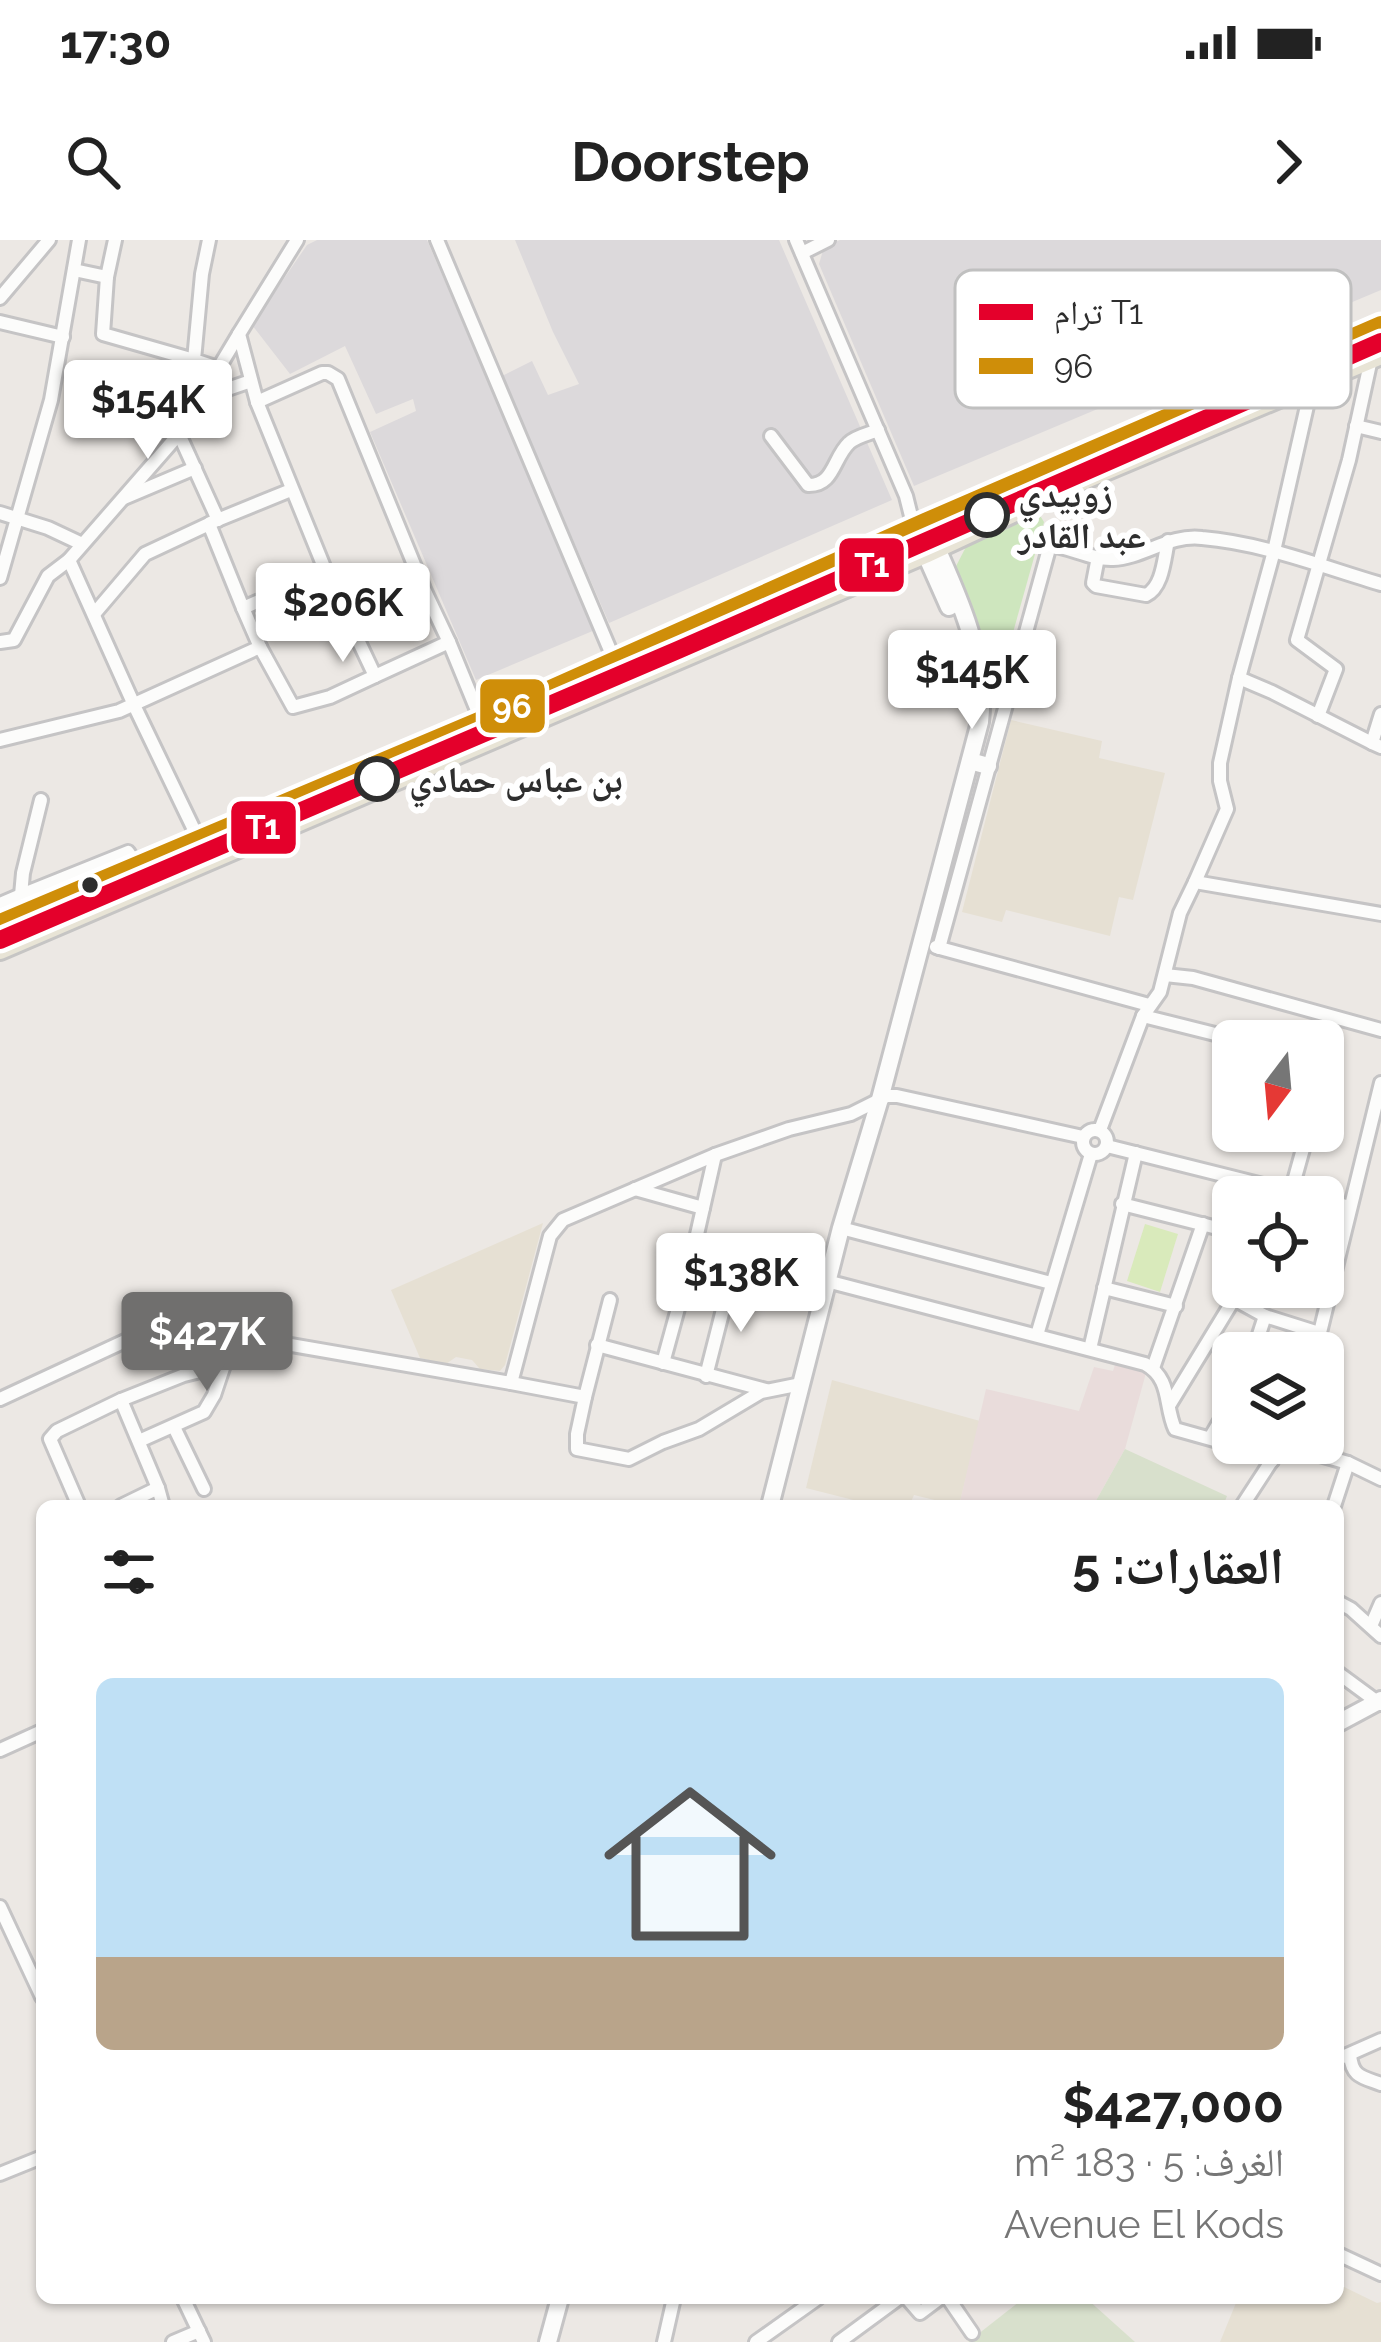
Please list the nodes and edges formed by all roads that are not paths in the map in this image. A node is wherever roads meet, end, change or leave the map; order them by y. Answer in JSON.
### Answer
{"nodes":[{"id":1,"x":49,"y":240,"type":"edge"},
{"id":2,"x":79,"y":240,"type":"edge"},
{"id":3,"x":115,"y":240,"type":"edge"},
{"id":4,"x":209,"y":240,"type":"edge"},
{"id":5,"x":297,"y":240,"type":"edge"},
{"id":6,"x":437,"y":240,"type":"edge"},
{"id":7,"x":828,"y":240,"type":"edge"},
{"id":8,"x":799,"y":247,"type":"edge"},
{"id":9,"x":74,"y":270,"type":"junction"},
{"id":10,"x":107,"y":277,"type":"junction"},
{"id":11,"x":7,"y":282,"type":"edge"},
{"id":12,"x":0,"y":298,"type":"edge"},
{"id":13,"x":0,"y":322,"type":"edge"},
{"id":14,"x":1381,"y":325,"type":"edge"},
{"id":15,"x":239,"y":334,"type":"junction"},
{"id":16,"x":63,"y":337,"type":"junction"},
{"id":17,"x":1351,"y":338,"type":"edge"},
{"id":18,"x":1376,"y":357,"type":"edge"},
{"id":19,"x":194,"y":361,"type":"junction"},
{"id":20,"x":218,"y":368,"type":"junction"},
{"id":21,"x":251,"y":381,"type":"junction"},
{"id":22,"x":200,"y":399,"type":"junction"},
{"id":23,"x":257,"y":403,"type":"junction"},
{"id":24,"x":1190,"y":408,"type":"edge"},
{"id":25,"x":1255,"y":408,"type":"edge"},
{"id":26,"x":1307,"y":408,"type":"edge"},
{"id":27,"x":1356,"y":426,"type":"junction"},
{"id":28,"x":878,"y":430,"type":"junction"},
{"id":29,"x":1381,"y":432,"type":"edge"},
{"id":30,"x":179,"y":434,"type":"junction"},
{"id":31,"x":771,"y":436,"type":"dead end"},
{"id":32,"x":194,"y":468,"type":"junction"},
{"id":33,"x":291,"y":490,"type":"junction"},
{"id":34,"x":121,"y":500,"type":"junction"},
{"id":35,"x":0,"y":513,"type":"edge"},
{"id":36,"x":17,"y":517,"type":"junction"},
{"id":37,"x":213,"y":522,"type":"junction"},
{"id":38,"x":920,"y":525,"type":"junction"},
{"id":39,"x":1168,"y":541,"type":"junction"},
{"id":40,"x":82,"y":544,"type":"junction"},
{"id":41,"x":931,"y":551,"type":"junction"},
{"id":42,"x":1274,"y":551,"type":"junction"},
{"id":43,"x":1098,"y":557,"type":"junction"},
{"id":44,"x":69,"y":560,"type":"junction"},
{"id":45,"x":1320,"y":566,"type":"junction"},
{"id":46,"x":326,"y":572,"type":"junction"},
{"id":47,"x":0,"y":578,"type":"edge"},
{"id":48,"x":1381,"y":584,"type":"edge"},
{"id":49,"x":243,"y":608,"type":"junction"},
{"id":50,"x":94,"y":614,"type":"junction"},
{"id":51,"x":0,"y":642,"type":"edge"},
{"id":52,"x":449,"y":642,"type":"junction"},
{"id":53,"x":260,"y":647,"type":"junction"},
{"id":54,"x":615,"y":662,"type":"junction"},
{"id":55,"x":375,"y":676,"type":"junction"},
{"id":56,"x":1239,"y":678,"type":"junction"},
{"id":57,"x":134,"y":705,"type":"junction"},
{"id":58,"x":981,"y":708,"type":"junction"},
{"id":59,"x":1002,"y":713,"type":"junction"},
{"id":60,"x":1381,"y":714,"type":"edge"},
{"id":61,"x":1318,"y":716,"type":"junction"},
{"id":62,"x":481,"y":720,"type":"junction"},
{"id":63,"x":0,"y":740,"type":"edge"},
{"id":64,"x":1376,"y":745,"type":"edge"},
{"id":65,"x":979,"y":763,"type":"junction"},
{"id":66,"x":41,"y":800,"type":"dead end"},
{"id":67,"x":198,"y":838,"type":"junction"},
{"id":68,"x":1195,"y":882,"type":"junction"},
{"id":69,"x":25,"y":903,"type":"junction"},
{"id":70,"x":0,"y":904,"type":"edge"},
{"id":71,"x":1381,"y":914,"type":"edge"},
{"id":72,"x":0,"y":923,"type":"edge"},
{"id":73,"x":930,"y":945,"type":"junction"},
{"id":74,"x":0,"y":950,"type":"edge"},
{"id":75,"x":1166,"y":975,"type":"junction"},
{"id":76,"x":1146,"y":1010,"type":"junction"},
{"id":77,"x":1381,"y":1030,"type":"edge"},
{"id":78,"x":1212,"y":1031,"type":"edge"},
{"id":79,"x":1381,"y":1083,"type":"edge"},
{"id":80,"x":876,"y":1102,"type":"junction"},
{"id":81,"x":1100,"y":1130,"type":"junction"},
{"id":82,"x":1083,"y":1137,"type":"junction"},
{"id":83,"x":1107,"y":1146,"type":"junction"},
{"id":84,"x":1136,"y":1153,"type":"junction"},
{"id":85,"x":1091,"y":1154,"type":"junction"},
{"id":86,"x":715,"y":1155,"type":"junction"},
{"id":87,"x":1227,"y":1176,"type":"edge"},
{"id":88,"x":635,"y":1190,"type":"junction"},
{"id":89,"x":1122,"y":1204,"type":"junction"},
{"id":90,"x":1344,"y":1205,"type":"edge"},
{"id":91,"x":1350,"y":1207,"type":"junction"},
{"id":92,"x":703,"y":1208,"type":"junction"},
{"id":93,"x":1344,"y":1222,"type":"edge"},
{"id":94,"x":1203,"y":1224,"type":"junction"},
{"id":95,"x":1212,"y":1226,"type":"edge"},
{"id":96,"x":842,"y":1228,"type":"junction"},
{"id":97,"x":823,"y":1280,"type":"junction"},
{"id":98,"x":730,"y":1282,"type":"dead end"},
{"id":99,"x":1051,"y":1282,"type":"junction"},
{"id":100,"x":1104,"y":1288,"type":"junction"},
{"id":101,"x":610,"y":1300,"type":"dead end"},
{"id":102,"x":1177,"y":1306,"type":"junction"},
{"id":103,"x":1227,"y":1308,"type":"edge"},
{"id":104,"x":1255,"y":1308,"type":"edge"},
{"id":105,"x":1265,"y":1316,"type":"junction"},
{"id":106,"x":1260,"y":1332,"type":"edge"},
{"id":107,"x":1316,"y":1332,"type":"edge"},
{"id":108,"x":229,"y":1334,"type":"junction"},
{"id":109,"x":1036,"y":1335,"type":"junction"},
{"id":110,"x":597,"y":1345,"type":"junction"},
{"id":111,"x":1090,"y":1349,"type":"junction"},
{"id":112,"x":663,"y":1363,"type":"junction"},
{"id":113,"x":224,"y":1365,"type":"junction"},
{"id":114,"x":1153,"y":1368,"type":"junction"},
{"id":115,"x":706,"y":1376,"type":"junction"},
{"id":116,"x":511,"y":1383,"type":"junction"},
{"id":117,"x":796,"y":1384,"type":"junction"},
{"id":118,"x":767,"y":1390,"type":"junction"},
{"id":119,"x":585,"y":1396,"type":"junction"},
{"id":120,"x":0,"y":1400,"type":"edge"},
{"id":121,"x":121,"y":1400,"type":"junction"},
{"id":122,"x":1170,"y":1405,"type":"junction"},
{"id":123,"x":173,"y":1427,"type":"junction"},
{"id":124,"x":1212,"y":1435,"type":"edge"},
{"id":125,"x":1210,"y":1438,"type":"joint"},
{"id":126,"x":139,"y":1441,"type":"junction"},
{"id":127,"x":1344,"y":1461,"type":"edge"},
{"id":128,"x":1348,"y":1462,"type":"junction"},
{"id":129,"x":1270,"y":1464,"type":"edge"},
{"id":130,"x":1381,"y":1479,"type":"edge"},
{"id":131,"x":158,"y":1488,"type":"junction"},
{"id":132,"x":204,"y":1490,"type":"dead end"},
{"id":133,"x":76,"y":1500,"type":"edge"},
{"id":134,"x":133,"y":1500,"type":"edge"},
{"id":135,"x":161,"y":1500,"type":"edge"},
{"id":136,"x":762,"y":1500,"type":"edge"},
{"id":137,"x":771,"y":1500,"type":"edge"},
{"id":138,"x":1246,"y":1500,"type":"edge"},
{"id":139,"x":1336,"y":1500,"type":"edge"},
{"id":140,"x":1381,"y":1604,"type":"edge"},
{"id":141,"x":1344,"y":1607,"type":"edge"},
{"id":142,"x":1376,"y":1631,"type":"edge"},
{"id":143,"x":1344,"y":1677,"type":"edge"},
{"id":144,"x":1380,"y":1702,"type":"edge"},
{"id":145,"x":1344,"y":1720,"type":"edge"},
{"id":146,"x":36,"y":1734,"type":"edge"},
{"id":147,"x":0,"y":1750,"type":"edge"},
{"id":148,"x":0,"y":1907,"type":"edge"},
{"id":149,"x":36,"y":1984,"type":"edge"},
{"id":150,"x":1381,"y":2040,"type":"edge"},
{"id":151,"x":1344,"y":2057,"type":"edge"},
{"id":152,"x":1381,"y":2084,"type":"edge"},
{"id":153,"x":36,"y":2159,"type":"edge"},
{"id":154,"x":0,"y":2174,"type":"edge"},
{"id":155,"x":1344,"y":2257,"type":"edge"},
{"id":156,"x":1381,"y":2274,"type":"edge"},
{"id":157,"x":186,"y":2304,"type":"edge"},
{"id":158,"x":558,"y":2304,"type":"edge"},
{"id":159,"x":673,"y":2304,"type":"edge"},
{"id":160,"x":798,"y":2304,"type":"edge"},
{"id":161,"x":894,"y":2304,"type":"edge"},
{"id":162,"x":910,"y":2304,"type":"edge"},
{"id":163,"x":934,"y":2304,"type":"edge"},
{"id":164,"x":949,"y":2304,"type":"edge"},
{"id":165,"x":973,"y":2333,"type":"dead end"},
{"id":166,"x":201,"y":2336,"type":"edge"},
{"id":167,"x":173,"y":2342,"type":"edge"},
{"id":168,"x":548,"y":2342,"type":"edge"},
{"id":169,"x":664,"y":2342,"type":"edge"},
{"id":170,"x":758,"y":2342,"type":"edge"},
{"id":171,"x":839,"y":2342,"type":"edge"}],
"edges":[{"from":1,"to":11,"type":"street"},
{"from":2,"to":9,"type":"street"},
{"from":3,"to":10,"type":"street"},
{"from":4,"to":19,"type":"street"},
{"from":5,"to":15,"type":"street"},
{"from":6,"to":54,"type":"street"},
{"from":7,"to":8,"type":"street"},
{"from":8,"to":28,"type":"street"},
{"from":9,"to":10,"type":"street"},
{"from":9,"to":16,"type":"street"},
{"from":10,"to":19,"type":"street"},
{"from":11,"to":12,"type":"street"},
{"from":13,"to":16,"type":"street"},
{"from":14,"to":17,"type":"main road"},
{"from":15,"to":20,"type":"street"},
{"from":15,"to":21,"type":"street"},
{"from":16,"to":36,"type":"street"},
{"from":18,"to":27,"type":"street"},
{"from":19,"to":20,"type":"street"},
{"from":20,"to":22,"type":"street"},
{"from":21,"to":22,"type":"street"},
{"from":21,"to":23,"type":"street"},
{"from":22,"to":30,"type":"street"},
{"from":23,"to":33,"type":"street"},
{"from":23,"to":52,"type":"street"},
{"from":24,"to":38,"type":"main road"},
{"from":25,"to":41,"type":"main road"},
{"from":26,"to":42,"type":"street"},
{"from":27,"to":29,"type":"street"},
{"from":27,"to":45,"type":"street"},
{"from":28,"to":31,"type":"street"},
{"from":28,"to":38,"type":"street"},
{"from":30,"to":32,"type":"street"},
{"from":30,"to":34,"type":"street"},
{"from":32,"to":34,"type":"street"},
{"from":32,"to":37,"type":"street"},
{"from":33,"to":37,"type":"street"},
{"from":33,"to":46,"type":"street"},
{"from":34,"to":40,"type":"street"},
{"from":35,"to":36,"type":"street"},
{"from":36,"to":40,"type":"street"},
{"from":36,"to":47,"type":"street"},
{"from":37,"to":49,"type":"street"},
{"from":37,"to":50,"type":"street"},
{"from":38,"to":41,"type":"main road"},
{"from":38,"to":54,"type":"main road"},
{"from":39,"to":42,"type":"street"},
{"from":39,"to":43,"type":"street"},
{"from":39,"to":43,"type":"street"},
{"from":40,"to":44,"type":"street"},
{"from":41,"to":58,"type":"main road"},
{"from":41,"to":74,"type":"main road"},
{"from":41,"to":80,"type":"main road"},
{"from":42,"to":45,"type":"street"},
{"from":42,"to":56,"type":"street"},
{"from":43,"to":59,"type":"street"},
{"from":44,"to":50,"type":"street"},
{"from":44,"to":51,"type":"street"},
{"from":45,"to":48,"type":"street"},
{"from":45,"to":61,"type":"street"},
{"from":46,"to":49,"type":"street"},
{"from":46,"to":55,"type":"street"},
{"from":49,"to":53,"type":"street"},
{"from":50,"to":57,"type":"street"},
{"from":52,"to":55,"type":"street"},
{"from":52,"to":62,"type":"street"},
{"from":53,"to":55,"type":"street"},
{"from":53,"to":57,"type":"street"},
{"from":54,"to":62,"type":"main road"},
{"from":56,"to":61,"type":"street"},
{"from":56,"to":68,"type":"street"},
{"from":57,"to":63,"type":"street"},
{"from":57,"to":67,"type":"street"},
{"from":58,"to":59,"type":"main road"},
{"from":58,"to":65,"type":"main road"},
{"from":59,"to":65,"type":"street"},
{"from":60,"to":64,"type":"street"},
{"from":61,"to":64,"type":"street"},
{"from":62,"to":67,"type":"main road"},
{"from":65,"to":73,"type":"main road"},
{"from":66,"to":69,"type":"street"},
{"from":67,"to":69,"type":"main road"},
{"from":68,"to":71,"type":"street"},
{"from":68,"to":75,"type":"street"},
{"from":69,"to":70,"type":"street"},
{"from":69,"to":72,"type":"main road"},
{"from":73,"to":76,"type":"street"},
{"from":73,"to":80,"type":"main road"},
{"from":75,"to":76,"type":"street"},
{"from":75,"to":77,"type":"street"},
{"from":76,"to":78,"type":"street"},
{"from":76,"to":81,"type":"street"},
{"from":79,"to":91,"type":"street"},
{"from":80,"to":82,"type":"street"},
{"from":80,"to":86,"type":"street"},
{"from":80,"to":96,"type":"main road"},
{"from":80,"to":97,"type":"main road"},
{"from":81,"to":82,"type":"street"},
{"from":81,"to":83,"type":"street"},
{"from":82,"to":85,"type":"street"},
{"from":83,"to":84,"type":"street"},
{"from":83,"to":85,"type":"street"},
{"from":84,"to":87,"type":"street"},
{"from":84,"to":89,"type":"street"},
{"from":85,"to":99,"type":"street"},
{"from":86,"to":88,"type":"street"},
{"from":86,"to":92,"type":"street"},
{"from":88,"to":92,"type":"street"},
{"from":88,"to":116,"type":"street"},
{"from":89,"to":94,"type":"street"},
{"from":89,"to":100,"type":"street"},
{"from":90,"to":91,"type":"street"},
{"from":91,"to":93,"type":"street"},
{"from":92,"to":112,"type":"street"},
{"from":94,"to":95,"type":"street"},
{"from":94,"to":102,"type":"street"},
{"from":96,"to":97,"type":"main road"},
{"from":96,"to":99,"type":"street"},
{"from":97,"to":109,"type":"street"},
{"from":97,"to":117,"type":"main road"},
{"from":98,"to":115,"type":"street"},
{"from":99,"to":109,"type":"street"},
{"from":100,"to":102,"type":"street"},
{"from":100,"to":111,"type":"street"},
{"from":101,"to":110,"type":"street"},
{"from":102,"to":114,"type":"street"},
{"from":103,"to":122,"type":"street"},
{"from":104,"to":105,"type":"street"},
{"from":105,"to":106,"type":"street"},
{"from":105,"to":107,"type":"street"},
{"from":108,"to":113,"type":"street"},
{"from":108,"to":116,"type":"street"},
{"from":108,"to":120,"type":"street"},
{"from":109,"to":111,"type":"street"},
{"from":110,"to":112,"type":"street"},
{"from":110,"to":119,"type":"street"},
{"from":111,"to":114,"type":"street"},
{"from":112,"to":115,"type":"street"},
{"from":113,"to":121,"type":"street"},
{"from":113,"to":123,"type":"street"},
{"from":114,"to":122,"type":"street"},
{"from":115,"to":118,"type":"street"},
{"from":116,"to":119,"type":"street"},
{"from":117,"to":118,"type":"street"},
{"from":117,"to":136,"type":"main road"},
{"from":117,"to":137,"type":"main road"},
{"from":118,"to":119,"type":"street"},
{"from":121,"to":126,"type":"street"},
{"from":121,"to":133,"type":"street"},
{"from":122,"to":125,"type":"street"},
{"from":123,"to":126,"type":"street"},
{"from":123,"to":132,"type":"street"},
{"from":124,"to":125,"type":"street"},
{"from":126,"to":131,"type":"street"},
{"from":127,"to":128,"type":"street"},
{"from":128,"to":130,"type":"street"},
{"from":128,"to":139,"type":"street"},
{"from":129,"to":138,"type":"street"},
{"from":131,"to":134,"type":"street"},
{"from":131,"to":135,"type":"street"},
{"from":140,"to":142,"type":"street"},
{"from":141,"to":142,"type":"street"},
{"from":143,"to":144,"type":"street"},
{"from":144,"to":145,"type":"main road"},
{"from":146,"to":147,"type":"street"},
{"from":148,"to":149,"type":"street"},
{"from":150,"to":151,"type":"street"},
{"from":151,"to":152,"type":"street"},
{"from":153,"to":154,"type":"street"},
{"from":155,"to":156,"type":"street"},
{"from":157,"to":166,"type":"street"},
{"from":158,"to":168,"type":"main road"},
{"from":159,"to":169,"type":"street"},
{"from":160,"to":170,"type":"street"},
{"from":161,"to":171,"type":"street"},
{"from":162,"to":163,"type":"street"},
{"from":164,"to":165,"type":"street"},
{"from":166,"to":167,"type":"street"}]}
